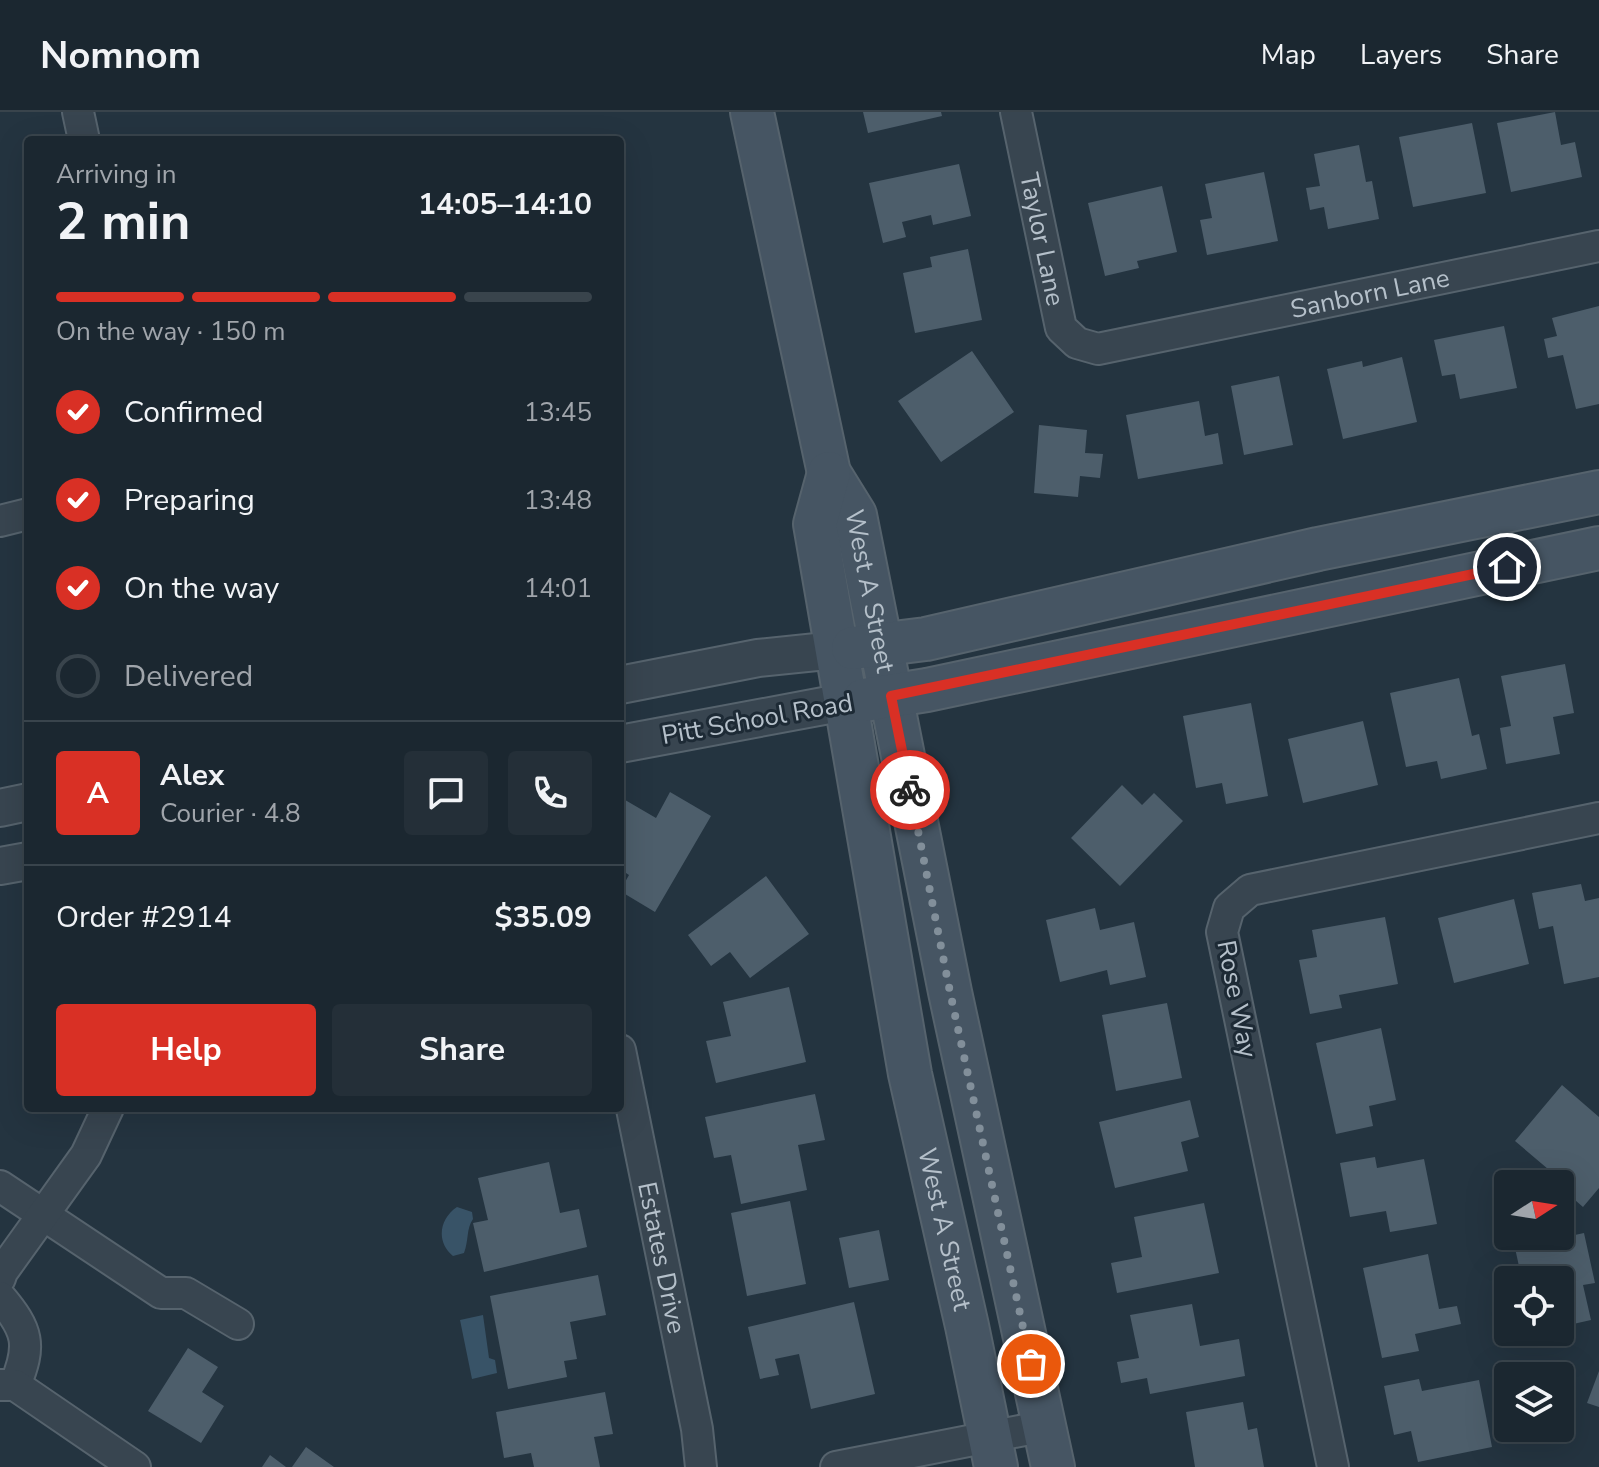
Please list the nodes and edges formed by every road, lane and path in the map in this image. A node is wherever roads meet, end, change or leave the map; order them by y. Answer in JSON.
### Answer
{"nodes":[{"id":1,"x":78,"y":112,"type":"edge"},
{"id":2,"x":752,"y":112,"type":"edge"},
{"id":3,"x":1016,"y":112,"type":"edge"},
{"id":4,"x":83,"y":136,"type":"edge"},
{"id":5,"x":1599,"y":246,"type":"edge"},
{"id":6,"x":1141,"y":341,"type":"joint"},
{"id":7,"x":829,"y":473,"type":"junction"},
{"id":8,"x":1599,"y":492,"type":"edge"},
{"id":9,"x":24,"y":515,"type":"edge"},
{"id":10,"x":0,"y":521,"type":"edge"},
{"id":11,"x":1599,"y":548,"type":"edge"},
{"id":12,"x":881,"y":645,"type":"junction"},
{"id":13,"x":836,"y":650,"type":"junction"},
{"id":14,"x":624,"y":684,"type":"edge"},
{"id":15,"x":891,"y":696,"type":"junction"},
{"id":16,"x":845,"y":702,"type":"junction"},
{"id":17,"x":624,"y":743,"type":"edge"},
{"id":18,"x":24,"y":803,"type":"edge"},
{"id":19,"x":0,"y":808,"type":"edge"},
{"id":20,"x":1599,"y":818,"type":"edge"},
{"id":21,"x":24,"y":862,"type":"edge"},
{"id":22,"x":0,"y":866,"type":"edge"},
{"id":23,"x":624,"y":1070,"type":"edge"},
{"id":24,"x":106,"y":1112,"type":"edge"},
{"id":25,"x":0,"y":1186,"type":"edge"},
{"id":26,"x":41,"y":1214,"type":"junction"},
{"id":27,"x":0,"y":1278,"type":"edge"},
{"id":28,"x":0,"y":1297,"type":"edge"},
{"id":29,"x":238,"y":1324,"type":"dead end"},
{"id":30,"x":8,"y":1385,"type":"edge"},
{"id":31,"x":1045,"y":1426,"type":"junction"},
{"id":32,"x":993,"y":1451,"type":"edge"},
{"id":33,"x":135,"y":1467,"type":"edge"},
{"id":34,"x":701,"y":1467,"type":"edge"},
{"id":35,"x":836,"y":1467,"type":"edge"},
{"id":36,"x":1053,"y":1467,"type":"edge"},
{"id":37,"x":1333,"y":1467,"type":"edge"}],
"edges":[{"from":1,"to":4,"type":"street"},
{"from":2,"to":7,"type":"main road","name":"West A Street"},
{"from":3,"to":6,"type":"street","name":"Taylor Lane"},
{"from":5,"to":6,"type":"street","name":"Sanborn Lane"},
{"from":7,"to":12,"type":"main road","name":"West A Street"},
{"from":7,"to":13,"type":"main road","name":"West A Street"},
{"from":8,"to":12,"type":"main road","name":"Pitt School Road"},
{"from":9,"to":10,"type":"street"},
{"from":11,"to":15,"type":"main road","name":"Pitt School Road"},
{"from":12,"to":13,"type":"main road","name":"Pitt School Road"},
{"from":12,"to":15,"type":"main road","name":"West A Street"},
{"from":13,"to":14,"type":"street","name":"Pitt School Road"},
{"from":13,"to":16,"type":"main road","name":"West A Street"},
{"from":15,"to":16,"type":"main road","name":"Pitt School Road"},
{"from":15,"to":31,"type":"main road","name":"West A Street"},
{"from":16,"to":17,"type":"street","name":"Pitt School Road"},
{"from":16,"to":32,"type":"main road","name":"West A Street"},
{"from":18,"to":19,"type":"street"},
{"from":20,"to":37,"type":"street","name":"Rose Way"},
{"from":21,"to":22,"type":"street"},
{"from":23,"to":34,"type":"street","name":"Estates Drive"},
{"from":24,"to":26,"type":"street"},
{"from":25,"to":26,"type":"street"},
{"from":26,"to":27,"type":"street"},
{"from":26,"to":29,"type":"street"},
{"from":28,"to":30,"type":"street"},
{"from":30,"to":33,"type":"street"},
{"from":31,"to":32,"type":"street"},
{"from":31,"to":36,"type":"main road","name":"West A Street"},
{"from":32,"to":35,"type":"street"}]}
